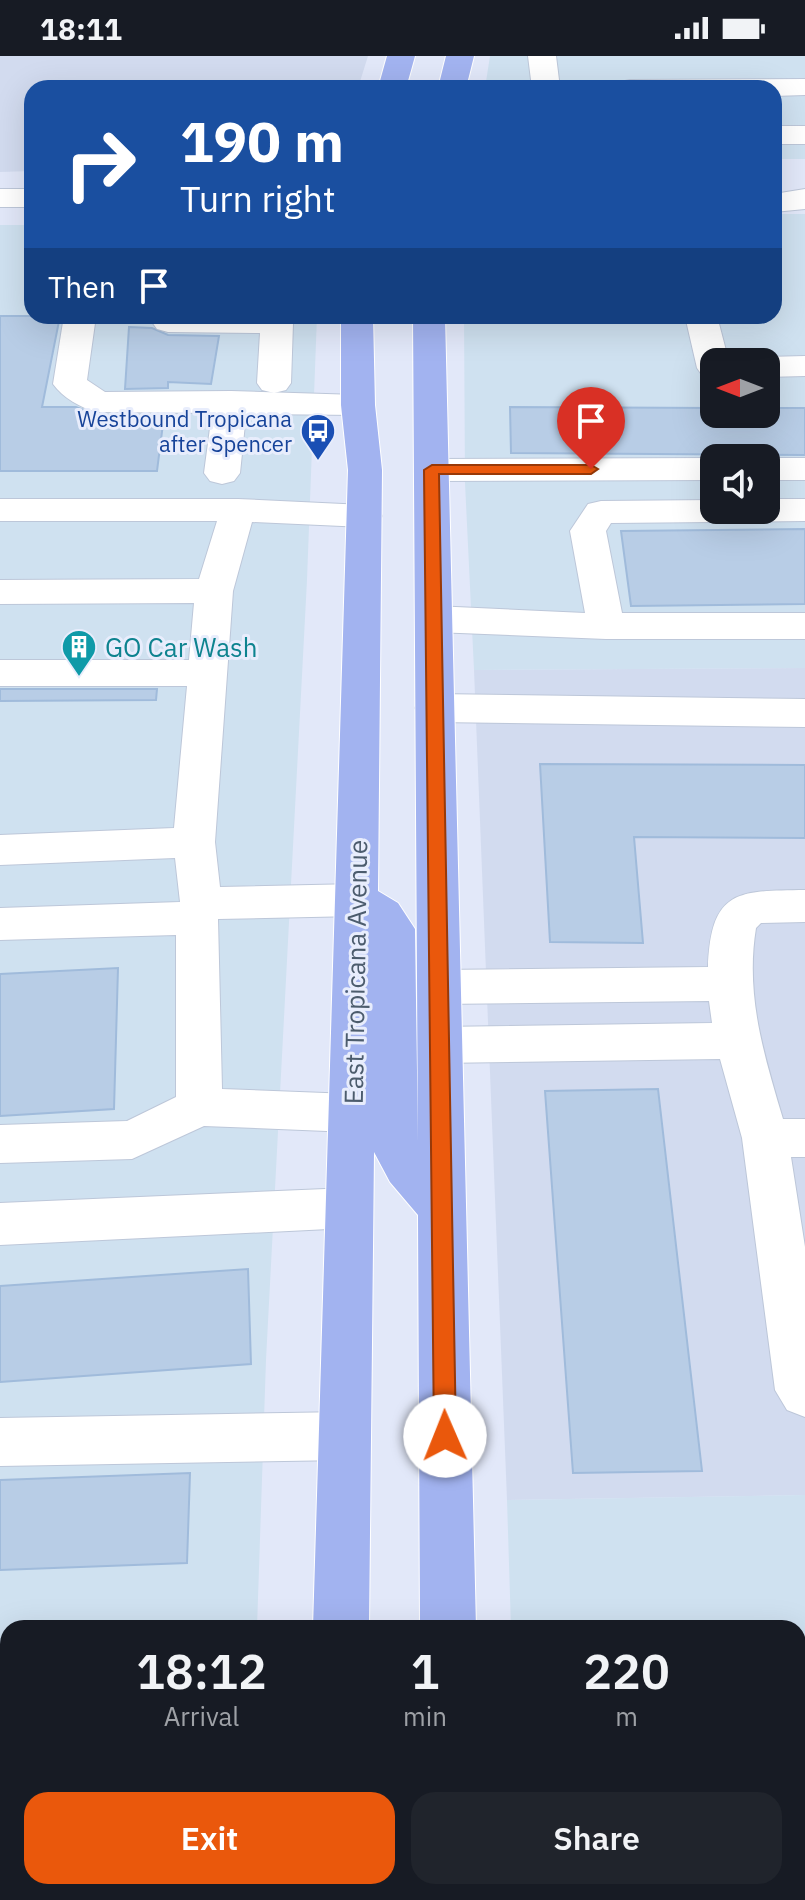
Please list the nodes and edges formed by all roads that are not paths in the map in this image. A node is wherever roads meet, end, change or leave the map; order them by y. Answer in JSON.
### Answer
{"nodes":[{"id":1,"x":401,"y":56,"type":"edge"},
{"id":2,"x":460,"y":56,"type":"edge"},
{"id":3,"x":542,"y":56,"type":"edge"},
{"id":4,"x":394,"y":80,"type":"edge"},
{"id":5,"x":454,"y":80,"type":"edge"},
{"id":6,"x":545,"y":80,"type":"edge"},
{"id":7,"x":782,"y":87,"type":"edge"},
{"id":8,"x":805,"y":87,"type":"edge"},
{"id":9,"x":782,"y":135,"type":"edge"},
{"id":10,"x":805,"y":135,"type":"edge"},
{"id":11,"x":782,"y":181,"type":"edge"},
{"id":12,"x":805,"y":186,"type":"edge"},
{"id":13,"x":0,"y":198,"type":"edge"},
{"id":14,"x":24,"y":198,"type":"edge"},
{"id":15,"x":805,"y":198,"type":"edge"},
{"id":16,"x":782,"y":203,"type":"edge"},
{"id":17,"x":79,"y":324,"type":"edge"},
{"id":18,"x":277,"y":324,"type":"edge"},
{"id":19,"x":357,"y":324,"type":"edge"},
{"id":20,"x":429,"y":324,"type":"edge"},
{"id":21,"x":703,"y":324,"type":"edge"},
{"id":22,"x":709,"y":348,"type":"edge"},
{"id":23,"x":805,"y":366,"type":"edge"},
{"id":24,"x":780,"y":367,"type":"edge"},
{"id":25,"x":274,"y":383,"type":"dead end"},
{"id":26,"x":231,"y":401,"type":"junction"},
{"id":27,"x":358,"y":405,"type":"junction"},
{"id":28,"x":700,"y":469,"type":"edge"},
{"id":29,"x":780,"y":469,"type":"edge"},
{"id":30,"x":805,"y":469,"type":"edge"},
{"id":31,"x":432,"y":470,"type":"junction"},
{"id":32,"x":222,"y":473,"type":"dead end"},
{"id":33,"x":0,"y":510,"type":"edge"},
{"id":34,"x":238,"y":510,"type":"junction"},
{"id":35,"x":805,"y":510,"type":"edge"},
{"id":36,"x":364,"y":516,"type":"junction"},
{"id":37,"x":214,"y":591,"type":"junction"},
{"id":38,"x":0,"y":592,"type":"edge"},
{"id":39,"x":434,"y":619,"type":"junction"},
{"id":40,"x":606,"y":626,"type":"junction"},
{"id":41,"x":805,"y":626,"type":"edge"},
{"id":42,"x":0,"y":673,"type":"edge"},
{"id":43,"x":208,"y":673,"type":"junction"},
{"id":44,"x":435,"y":708,"type":"junction"},
{"id":45,"x":805,"y":713,"type":"edge"},
{"id":46,"x":194,"y":842,"type":"junction"},
{"id":47,"x":0,"y":850,"type":"edge"},
{"id":48,"x":357,"y":900,"type":"junction"},
{"id":49,"x":805,"y":906,"type":"edge"},
{"id":50,"x":199,"y":911,"type":"junction"},
{"id":51,"x":0,"y":924,"type":"edge"},
{"id":52,"x":730,"y":984,"type":"junction"},
{"id":53,"x":438,"y":987,"type":"junction"},
{"id":54,"x":739,"y":1041,"type":"junction"},
{"id":55,"x":439,"y":1045,"type":"junction"},
{"id":56,"x":199,"y":1107,"type":"junction"},
{"id":57,"x":351,"y":1113,"type":"junction"},
{"id":58,"x":785,"y":1138,"type":"edge"},
{"id":59,"x":0,"y":1144,"type":"edge"},
{"id":60,"x":349,"y":1208,"type":"junction"},
{"id":61,"x":442,"y":1208,"type":"junction"},
{"id":62,"x":0,"y":1224,"type":"edge"},
{"id":63,"x":805,"y":1394,"type":"edge"},
{"id":64,"x":345,"y":1436,"type":"junction"},
{"id":65,"x":0,"y":1442,"type":"edge"},
{"id":66,"x":341,"y":1620,"type":"edge"},
{"id":67,"x":448,"y":1620,"type":"edge"}],
"edges":[{"from":1,"to":4,"type":"main road"},
{"from":2,"to":5,"type":"main road"},
{"from":3,"to":6,"type":"street"},
{"from":7,"to":8,"type":"street"},
{"from":9,"to":10,"type":"street"},
{"from":11,"to":12,"type":"street"},
{"from":13,"to":14,"type":"street"},
{"from":15,"to":16,"type":"street"},
{"from":17,"to":26,"type":"street"},
{"from":18,"to":25,"type":"street"},
{"from":19,"to":27,"type":"main road","name":"East Tropicana Avenue"},
{"from":20,"to":31,"type":"main road"},
{"from":21,"to":22,"type":"street"},
{"from":23,"to":24,"type":"street"},
{"from":26,"to":27,"type":"street"},
{"from":26,"to":32,"type":"street"},
{"from":27,"to":36,"type":"main road","name":"East Tropicana Avenue"},
{"from":28,"to":31,"type":"street"},
{"from":29,"to":30,"type":"street"},
{"from":31,"to":39,"type":"main road"},
{"from":33,"to":34,"type":"street"},
{"from":34,"to":36,"type":"street"},
{"from":34,"to":37,"type":"street"},
{"from":35,"to":40,"type":"street"},
{"from":36,"to":48,"type":"main road","name":"East Tropicana Avenue"},
{"from":37,"to":38,"type":"street"},
{"from":37,"to":43,"type":"street"},
{"from":39,"to":40,"type":"street"},
{"from":39,"to":44,"type":"main road"},
{"from":40,"to":41,"type":"street"},
{"from":42,"to":43,"type":"street"},
{"from":43,"to":46,"type":"street"},
{"from":44,"to":45,"type":"street"},
{"from":44,"to":53,"type":"main road"},
{"from":46,"to":47,"type":"street"},
{"from":46,"to":50,"type":"street"},
{"from":48,"to":50,"type":"street"},
{"from":48,"to":57,"type":"main road","name":"East Tropicana Avenue"},
{"from":48,"to":61,"type":"main road"},
{"from":49,"to":52,"type":"street"},
{"from":50,"to":51,"type":"street"},
{"from":50,"to":56,"type":"street"},
{"from":52,"to":53,"type":"street"},
{"from":52,"to":54,"type":"street"},
{"from":53,"to":55,"type":"main road"},
{"from":54,"to":55,"type":"street"},
{"from":54,"to":58,"type":"street"},
{"from":55,"to":61,"type":"main road"},
{"from":56,"to":57,"type":"street"},
{"from":56,"to":59,"type":"street"},
{"from":57,"to":60,"type":"main road","name":"East Tropicana Avenue"},
{"from":58,"to":63,"type":"street"},
{"from":60,"to":62,"type":"street"},
{"from":60,"to":64,"type":"main road","name":"East Tropicana Avenue"},
{"from":61,"to":67,"type":"main road"},
{"from":64,"to":65,"type":"street"},
{"from":64,"to":66,"type":"main road","name":"East Tropicana Avenue"}]}
